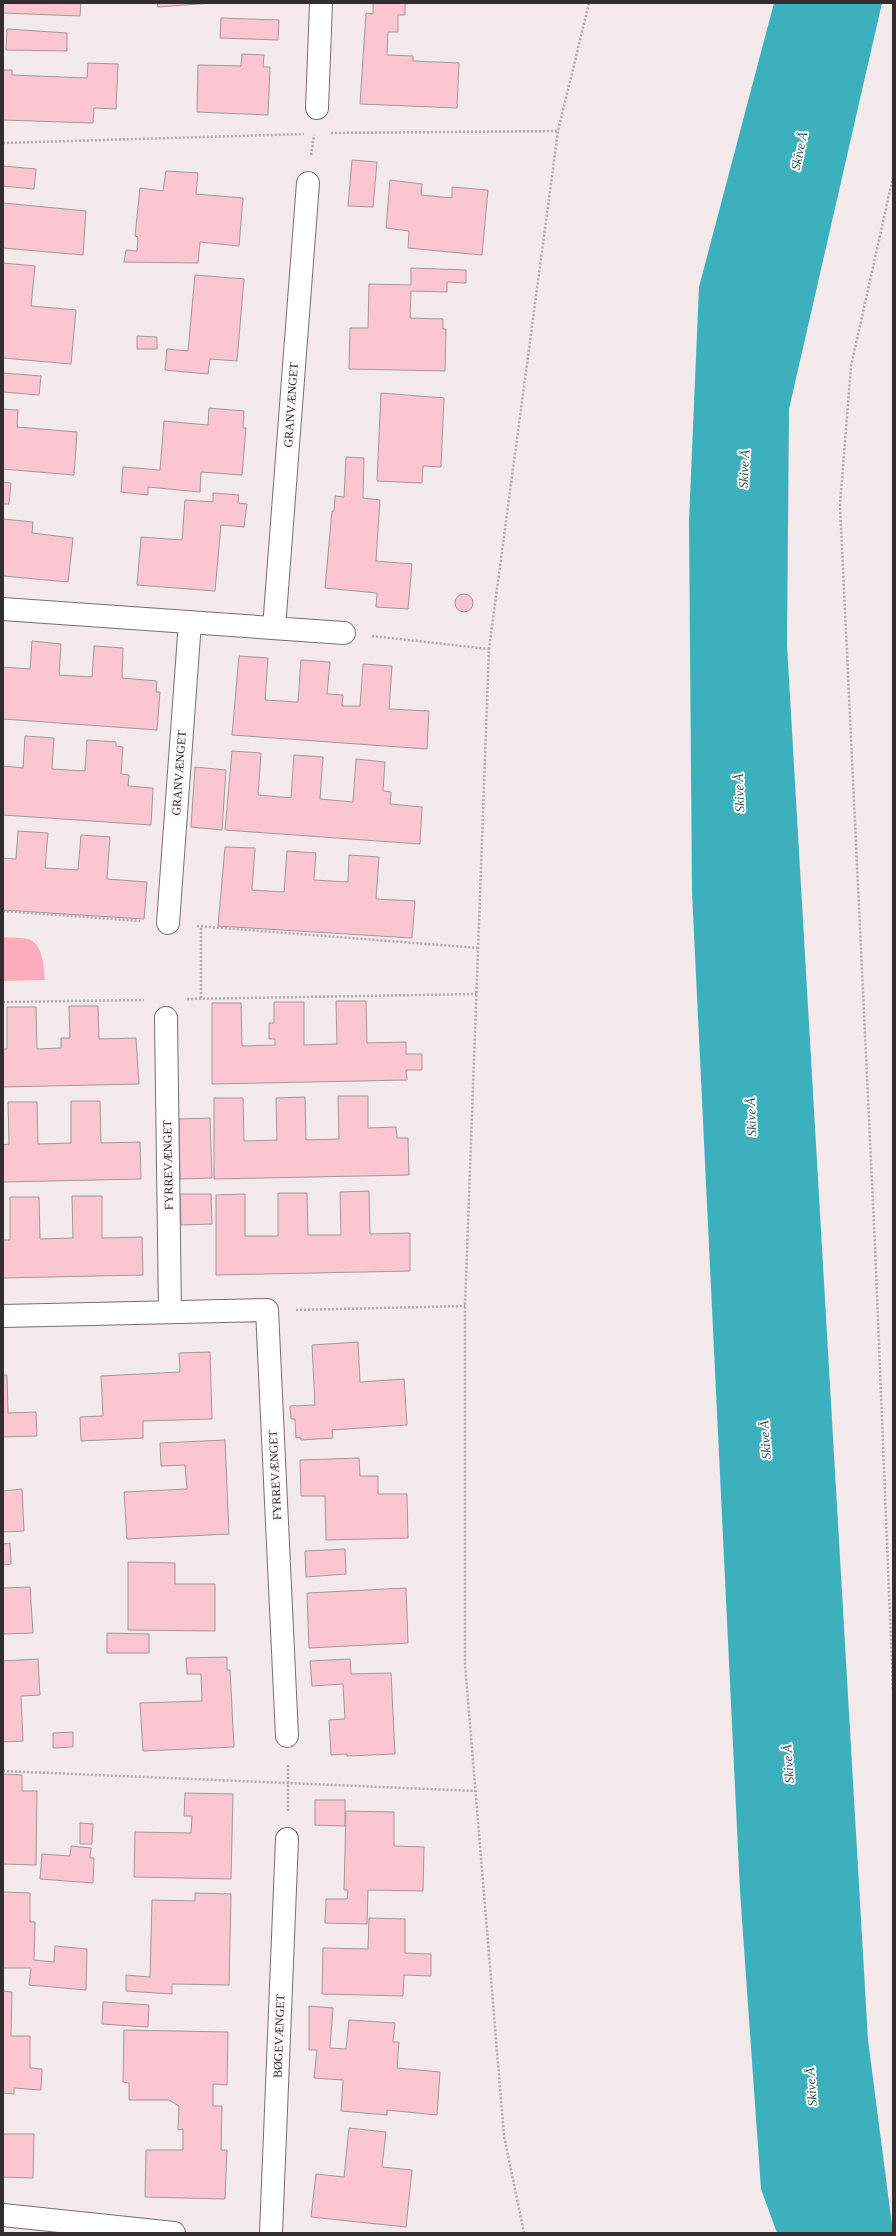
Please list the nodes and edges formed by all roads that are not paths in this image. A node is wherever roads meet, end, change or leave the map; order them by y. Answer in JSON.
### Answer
{"nodes":[{"id":1,"x":321,"y":3,"type":"edge"},
{"id":2,"x":317,"y":108,"type":"dead end"},
{"id":3,"x":308,"y":183,"type":"road end"},
{"id":4,"x":3,"y":609,"type":"edge"},
{"id":5,"x":190,"y":622,"type":"junction"},
{"id":6,"x":274,"y":628,"type":"junction"},
{"id":7,"x":344,"y":633,"type":"road end"},
{"id":8,"x":168,"y":923,"type":"road end"},
{"id":9,"x":166,"y":1018,"type":"dead end"},
{"id":10,"x":170,"y":1312,"type":"junction"},
{"id":11,"x":3,"y":1316,"type":"edge"},
{"id":12,"x":287,"y":1736,"type":"road end"},
{"id":13,"x":287,"y":1839,"type":"road end"},
{"id":14,"x":3,"y":2215,"type":"edge"},
{"id":15,"x":58,"y":2228,"type":"edge"},
{"id":16,"x":174,"y":2233,"type":"edge"},
{"id":17,"x":271,"y":2233,"type":"edge"}],
"edges":[{"from":1,"to":2,"type":"street"},
{"from":3,"to":6,"type":"street","name":"GRANVÆNGET"},
{"from":4,"to":5,"type":"street"},
{"from":5,"to":6,"type":"street"},
{"from":5,"to":8,"type":"street","name":"GRANVÆNGET"},
{"from":6,"to":7,"type":"street"},
{"from":9,"to":10,"type":"street","name":"FYRREVÆNGET"},
{"from":10,"to":11,"type":"street"},
{"from":10,"to":12,"type":"street","name":"FYRREVÆNGET"},
{"from":13,"to":17,"type":"street","name":"BØGEVÆNGET"},
{"from":14,"to":15,"type":"street"},
{"from":15,"to":16,"type":"street"}]}
